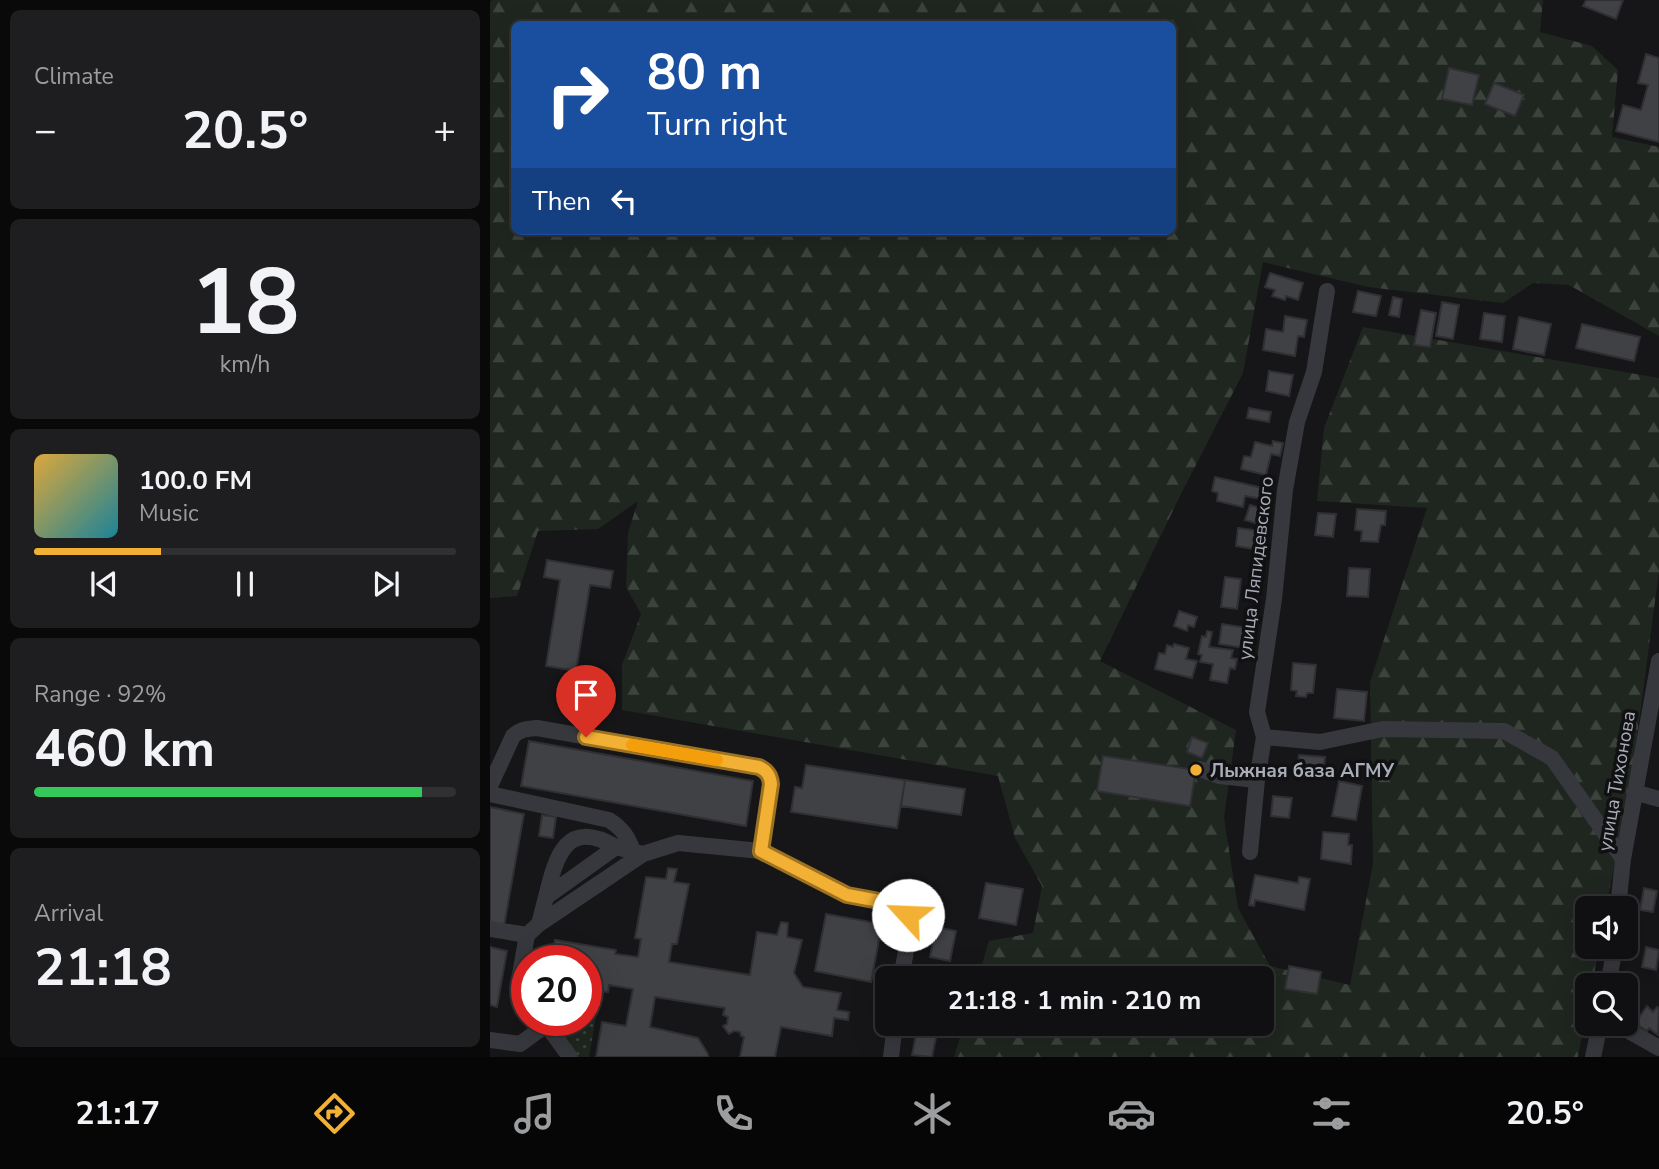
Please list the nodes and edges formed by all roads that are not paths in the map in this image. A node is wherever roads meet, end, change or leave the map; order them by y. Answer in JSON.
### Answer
{"nodes":[{"id":1,"x":1326,"y":291,"type":"dead end"},
{"id":2,"x":1659,"y":661,"type":"edge"},
{"id":3,"x":1265,"y":737,"type":"junction"},
{"id":4,"x":1200,"y":769,"type":"dead end"},
{"id":5,"x":1257,"y":780,"type":"junction"},
{"id":6,"x":490,"y":786,"type":"edge"},
{"id":7,"x":1634,"y":792,"type":"junction"},
{"id":8,"x":490,"y":794,"type":"edge"},
{"id":9,"x":1659,"y":799,"type":"edge"},
{"id":10,"x":615,"y":847,"type":"junction"},
{"id":11,"x":761,"y":851,"type":"junction"},
{"id":12,"x":638,"y":852,"type":"junction"},
{"id":13,"x":1250,"y":852,"type":"dead end"},
{"id":14,"x":1623,"y":859,"type":"junction"},
{"id":15,"x":1619,"y":896,"type":"edge"},
{"id":16,"x":546,"y":897,"type":"junction"},
{"id":17,"x":490,"y":929,"type":"edge"},
{"id":18,"x":533,"y":930,"type":"junction"},
{"id":19,"x":529,"y":945,"type":"edge"},
{"id":20,"x":903,"y":966,"type":"edge"},
{"id":21,"x":529,"y":1036,"type":"edge"},
{"id":22,"x":554,"y":1036,"type":"edge"},
{"id":23,"x":894,"y":1036,"type":"edge"},
{"id":24,"x":1599,"y":1036,"type":"edge"},
{"id":25,"x":1638,"y":1036,"type":"edge"},
{"id":26,"x":490,"y":1040,"type":"edge"},
{"id":27,"x":1659,"y":1048,"type":"edge"},
{"id":28,"x":570,"y":1057,"type":"edge"},
{"id":29,"x":891,"y":1057,"type":"edge"},
{"id":30,"x":1593,"y":1057,"type":"edge"}],
"edges":[{"from":1,"to":3,"type":"street","name":"улица Ляпидевского"},
{"from":2,"to":7,"type":"street","name":"улица Тихонова"},
{"from":3,"to":5,"type":"street","name":"улица Ляпидевского"},
{"from":3,"to":14,"type":"street"},
{"from":4,"to":5,"type":"street"},
{"from":5,"to":13,"type":"street","name":"улица Ляпидевского"},
{"from":6,"to":11,"type":"street"},
{"from":7,"to":9,"type":"street"},
{"from":7,"to":14,"type":"street","name":"улица Тихонова"},
{"from":8,"to":12,"type":"street"},
{"from":10,"to":12,"type":"street"},
{"from":10,"to":16,"type":"street"},
{"from":10,"to":16,"type":"street"},
{"from":11,"to":12,"type":"street"},
{"from":11,"to":20,"type":"street"},
{"from":12,"to":18,"type":"street"},
{"from":14,"to":15,"type":"street","name":"улица Тихонова"},
{"from":16,"to":18,"type":"street"},
{"from":17,"to":18,"type":"street"},
{"from":18,"to":19,"type":"street"},
{"from":21,"to":26,"type":"street"},
{"from":22,"to":28,"type":"street"},
{"from":23,"to":29,"type":"street"},
{"from":24,"to":30,"type":"street"},
{"from":25,"to":27,"type":"street"}]}
